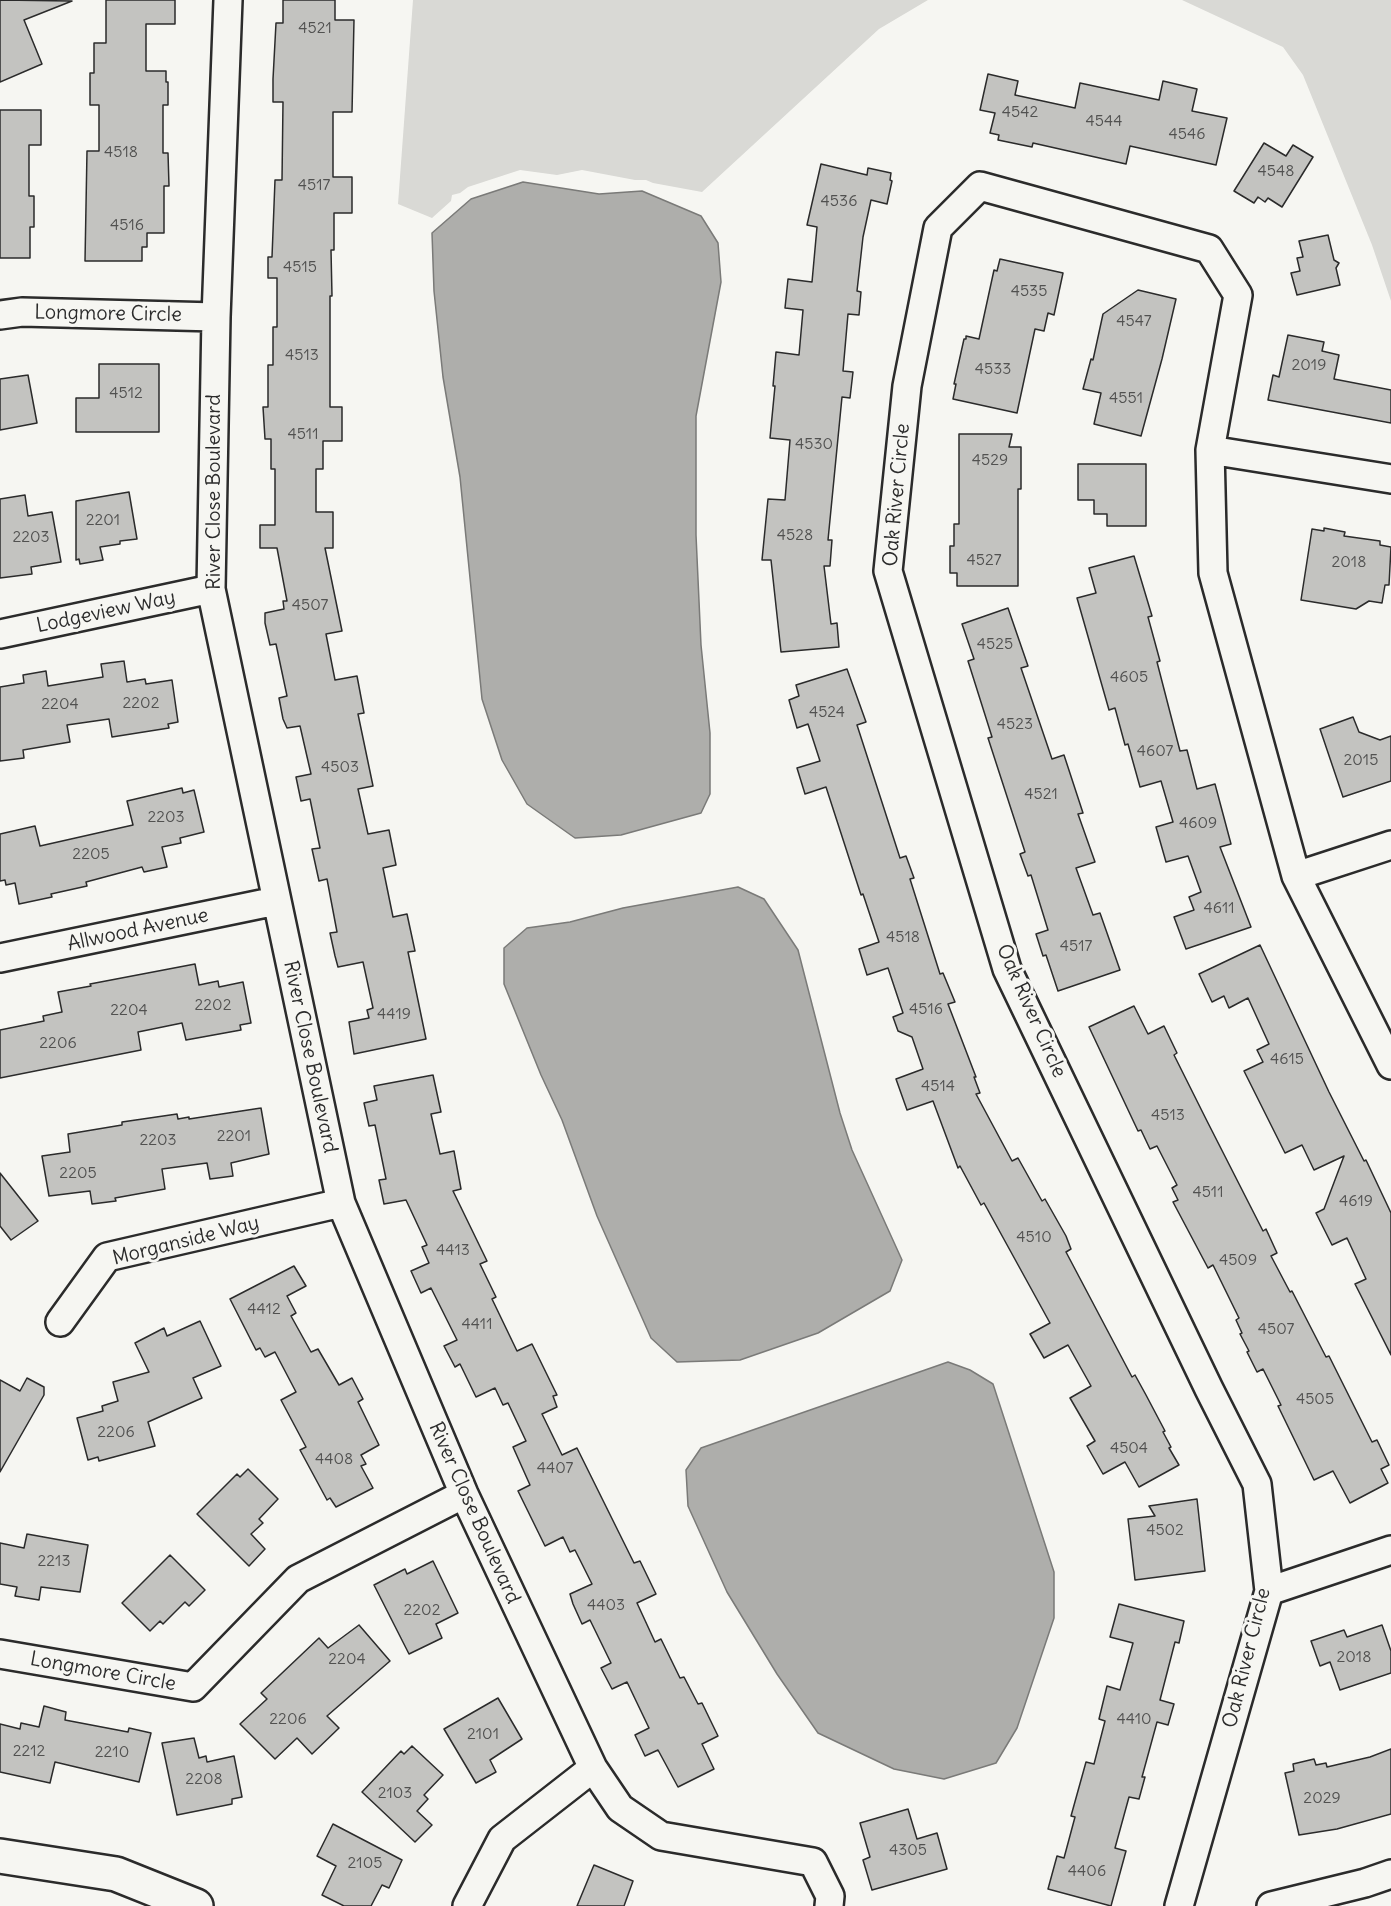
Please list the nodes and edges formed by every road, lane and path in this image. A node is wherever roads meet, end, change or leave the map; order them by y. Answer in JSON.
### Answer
{"nodes":[{"id":1,"x":228,"y":0,"type":"edge"},
{"id":2,"x":0,"y":315,"type":"edge"},
{"id":3,"x":216,"y":317,"type":"junction"},
{"id":4,"x":1210,"y":450,"type":"junction"},
{"id":5,"x":1391,"y":479,"type":"edge"},
{"id":6,"x":211,"y":589,"type":"junction"},
{"id":7,"x":0,"y":634,"type":"edge"},
{"id":8,"x":1391,"y":845,"type":"edge"},
{"id":9,"x":1296,"y":876,"type":"junction"},
{"id":10,"x":276,"y":902,"type":"junction"},
{"id":11,"x":0,"y":958,"type":"edge"},
{"id":12,"x":1391,"y":1065,"type":"edge"},
{"id":13,"x":341,"y":1203,"type":"junction"},
{"id":14,"x":60,"y":1322,"type":"dead end"},
{"id":15,"x":464,"y":1494,"type":"junction"},
{"id":16,"x":1391,"y":1550,"type":"edge"},
{"id":17,"x":1269,"y":1591,"type":"junction"},
{"id":18,"x":0,"y":1654,"type":"edge"},
{"id":19,"x":593,"y":1768,"type":"junction"},
{"id":20,"x":0,"y":1856,"type":"edge"},
{"id":21,"x":1391,"y":1874,"type":"edge"},
{"id":22,"x":196,"y":1906,"type":"edge"},
{"id":23,"x":467,"y":1906,"type":"edge"},
{"id":24,"x":829,"y":1906,"type":"edge"},
{"id":25,"x":1179,"y":1906,"type":"edge"},
{"id":26,"x":1270,"y":1906,"type":"edge"}],
"edges":[{"from":1,"to":3,"type":"street","name":"River Close Boulevard"},
{"from":2,"to":3,"type":"street","name":"Longmore Circle"},
{"from":3,"to":6,"type":"street","name":"River Close Boulevard"},
{"from":4,"to":5,"type":"street"},
{"from":4,"to":9,"type":"street","name":"Oak River Circle"},
{"from":4,"to":17,"type":"street","name":"Oak River Circle"},
{"from":6,"to":7,"type":"street","name":"Lodgeview Way"},
{"from":6,"to":10,"type":"street","name":"River Close Boulevard"},
{"from":8,"to":9,"type":"street"},
{"from":9,"to":12,"type":"street","name":"Oak River Circle"},
{"from":10,"to":11,"type":"street","name":"Allwood Avenue"},
{"from":10,"to":13,"type":"street","name":"River Close Boulevard"},
{"from":13,"to":14,"type":"street","name":"Morganside Way"},
{"from":13,"to":15,"type":"street","name":"River Close Boulevard"},
{"from":15,"to":18,"type":"street","name":"Longmore Circle"},
{"from":15,"to":19,"type":"street","name":"River Close Boulevard"},
{"from":16,"to":17,"type":"street"},
{"from":17,"to":25,"type":"street","name":"Oak River Circle"},
{"from":19,"to":23,"type":"street"},
{"from":19,"to":24,"type":"street","name":"River Close Boulevard"},
{"from":20,"to":22,"type":"street"},
{"from":21,"to":26,"type":"street"}]}
